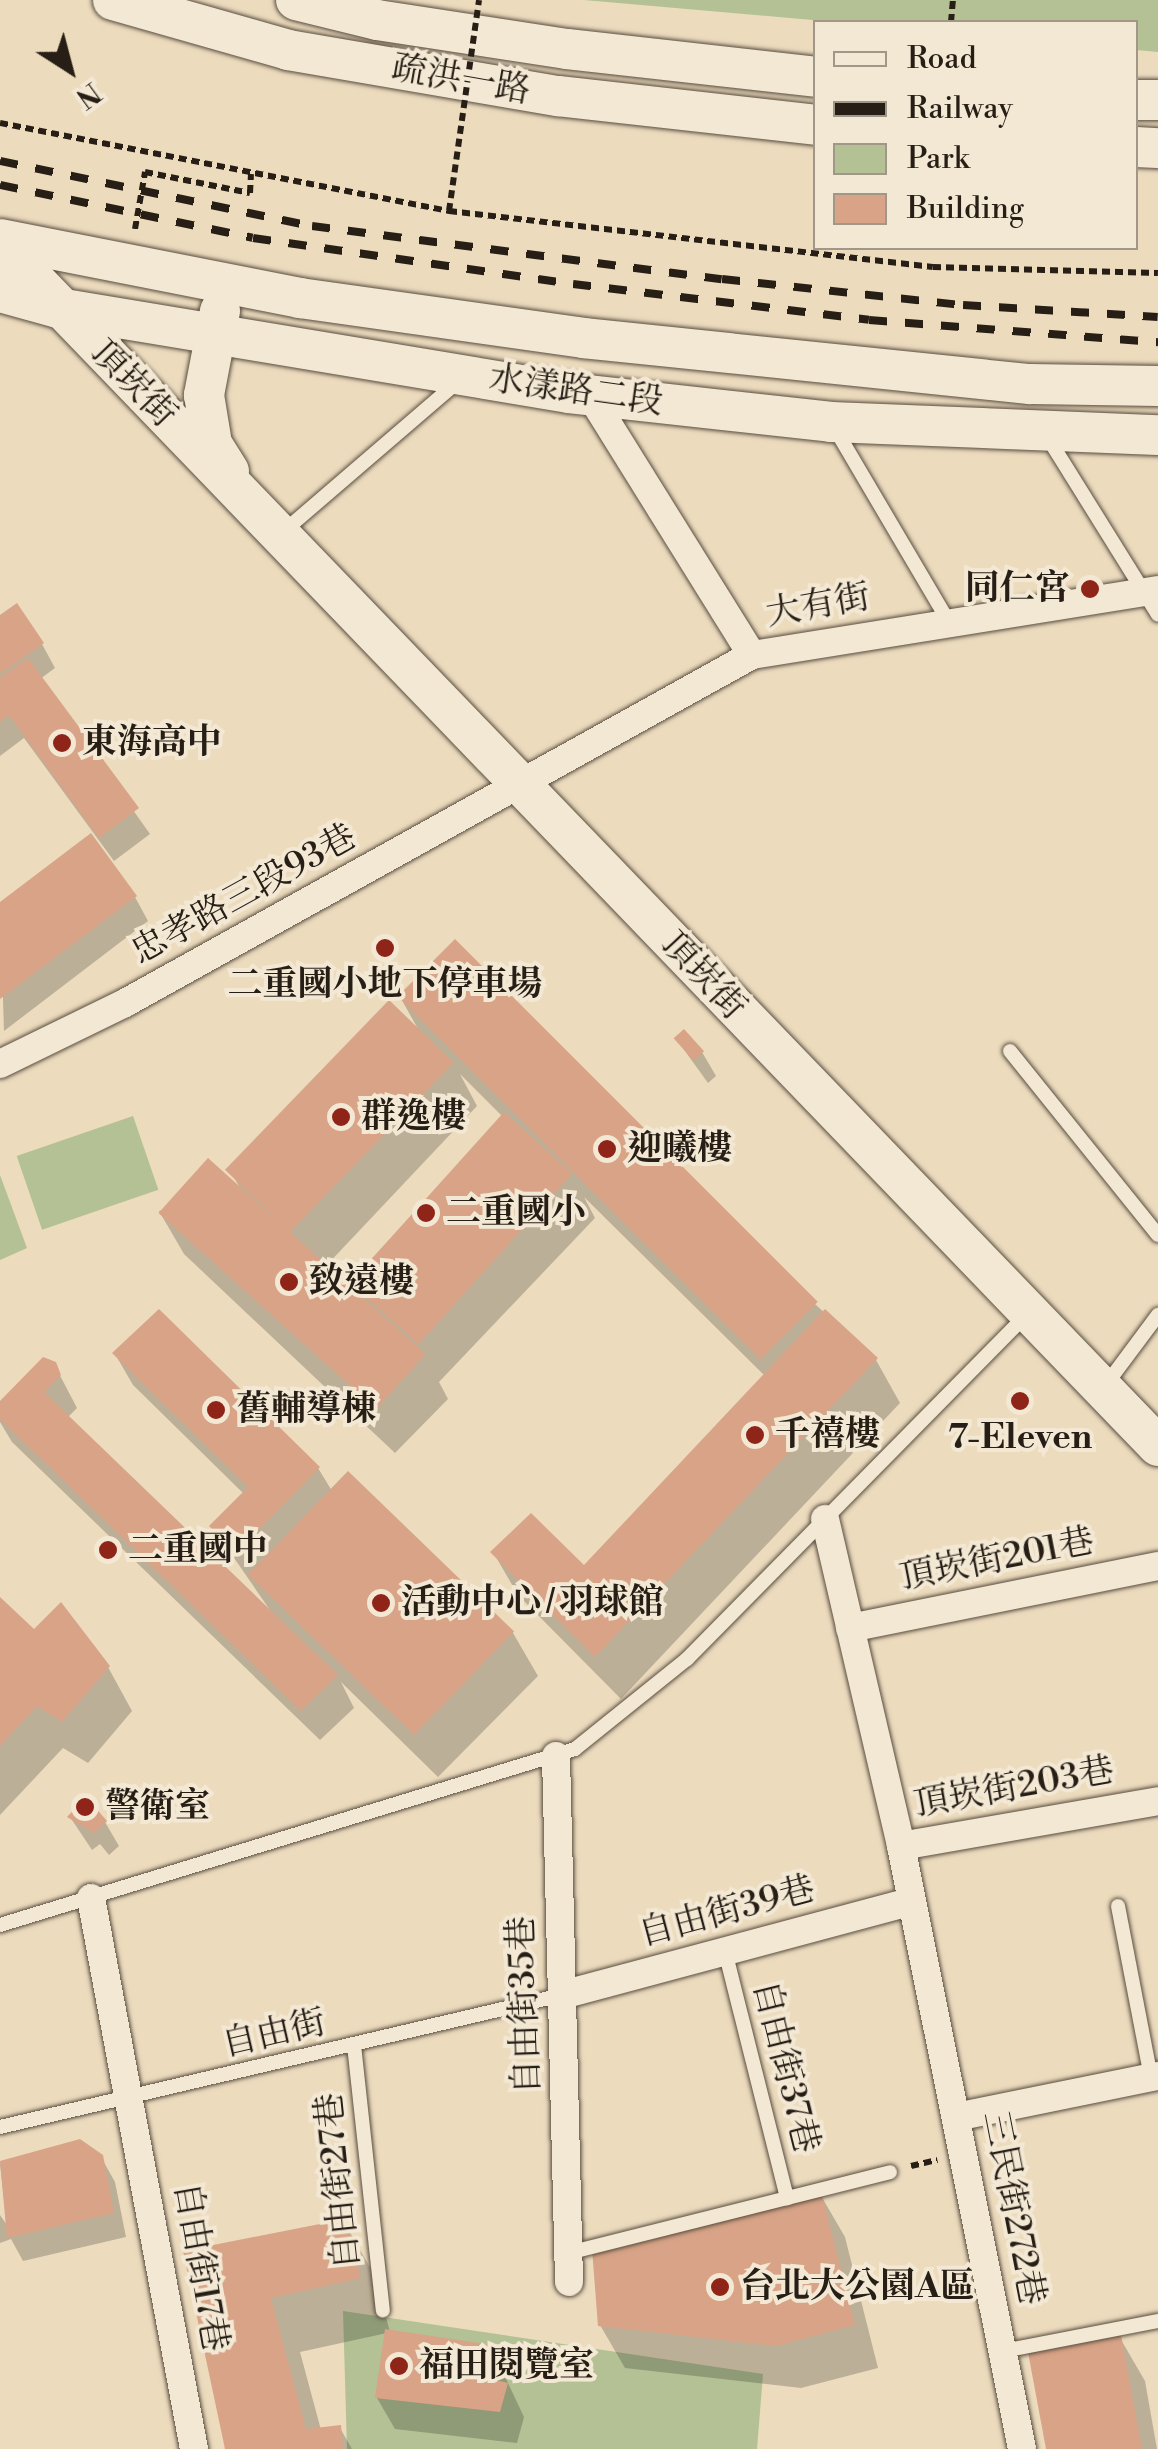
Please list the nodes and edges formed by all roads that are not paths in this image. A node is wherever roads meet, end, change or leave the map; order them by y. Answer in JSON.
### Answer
{"nodes":[{"id":1,"x":113,"y":0,"type":"edge"},
{"id":2,"x":296,"y":0,"type":"edge"},
{"id":3,"x":813,"y":77,"type":"edge"},
{"id":4,"x":813,"y":125,"type":"edge"},
{"id":5,"x":0,"y":242,"type":"edge"},
{"id":6,"x":225,"y":284,"type":"junction"},
{"id":7,"x":0,"y":292,"type":"edge"},
{"id":8,"x":58,"y":308,"type":"junction"},
{"id":9,"x":215,"y":334,"type":"junction"},
{"id":10,"x":464,"y":376,"type":"junction"},
{"id":11,"x":1158,"y":386,"type":"edge"},
{"id":12,"x":590,"y":395,"type":"junction"},
{"id":13,"x":831,"y":422,"type":"junction"},
{"id":14,"x":1045,"y":433,"type":"junction"},
{"id":15,"x":1158,"y":435,"type":"edge"},
{"id":16,"x":250,"y":504,"type":"junction"},
{"id":17,"x":279,"y":535,"type":"junction"},
{"id":18,"x":1149,"y":590,"type":"edge"},
{"id":19,"x":1158,"y":615,"type":"edge"},
{"id":20,"x":948,"y":622,"type":"junction"},
{"id":21,"x":752,"y":656,"type":"junction"},
{"id":22,"x":521,"y":784,"type":"junction"},
{"id":23,"x":1010,"y":1051,"type":"dead end"},
{"id":24,"x":0,"y":1064,"type":"edge"},
{"id":25,"x":1158,"y":1235,"type":"edge"},
{"id":26,"x":1027,"y":1315,"type":"junction"},
{"id":27,"x":1158,"y":1315,"type":"edge"},
{"id":28,"x":1102,"y":1390,"type":"junction"},
{"id":29,"x":1158,"y":1446,"type":"edge"},
{"id":30,"x":825,"y":1519,"type":"junction"},
{"id":31,"x":1158,"y":1566,"type":"edge"},
{"id":32,"x":850,"y":1628,"type":"junction"},
{"id":33,"x":556,"y":1756,"type":"junction"},
{"id":34,"x":1158,"y":1801,"type":"edge"},
{"id":35,"x":901,"y":1846,"type":"junction"},
{"id":36,"x":91,"y":1898,"type":"junction"},
{"id":37,"x":912,"y":1901,"type":"junction"},
{"id":38,"x":1118,"y":1906,"type":"dead end"},
{"id":39,"x":0,"y":1925,"type":"edge"},
{"id":40,"x":726,"y":1951,"type":"junction"},
{"id":41,"x":930,"y":1982,"type":"joint"},
{"id":42,"x":562,"y":1995,"type":"junction"},
{"id":43,"x":354,"y":2045,"type":"junction"},
{"id":44,"x":1154,"y":2076,"type":"edge"},
{"id":45,"x":133,"y":2098,"type":"junction"},
{"id":46,"x":956,"y":2117,"type":"junction"},
{"id":47,"x":0,"y":2127,"type":"edge"},
{"id":48,"x":890,"y":2172,"type":"road end"},
{"id":49,"x":787,"y":2198,"type":"junction"},
{"id":50,"x":568,"y":2252,"type":"junction"},
{"id":51,"x":570,"y":2282,"type":"dead end"},
{"id":52,"x":382,"y":2310,"type":"dead end"},
{"id":53,"x":1158,"y":2321,"type":"edge"},
{"id":54,"x":1003,"y":2351,"type":"junction"},
{"id":55,"x":194,"y":2449,"type":"edge"},
{"id":56,"x":1022,"y":2449,"type":"edge"}],
"edges":[{"from":1,"to":4,"type":"street","name":"疏洪一路"},
{"from":2,"to":3,"type":"street","name":"疏洪一路"},
{"from":5,"to":6,"type":"street","name":"水漾路二段"},
{"from":5,"to":8,"type":"street","name":"頂崁街"},
{"from":6,"to":9,"type":"street","name":"頂崁街"},
{"from":6,"to":11,"type":"street","name":"水漾路二段"},
{"from":7,"to":8,"type":"street","name":"水漾路二段"},
{"from":8,"to":9,"type":"street","name":"水漾路二段"},
{"from":8,"to":16,"type":"street","name":"頂崁街"},
{"from":9,"to":10,"type":"street","name":"水漾路二段"},
{"from":9,"to":16,"type":"street","name":"頂崁街"},
{"from":10,"to":12,"type":"street","name":"水漾路二段"},
{"from":10,"to":17,"type":"lane"},
{"from":12,"to":13,"type":"street","name":"水漾路二段"},
{"from":12,"to":21,"type":"street"},
{"from":13,"to":14,"type":"street","name":"水漾路二段"},
{"from":13,"to":20,"type":"lane"},
{"from":14,"to":15,"type":"street","name":"水漾路二段"},
{"from":14,"to":18,"type":"lane"},
{"from":16,"to":17,"type":"street","name":"頂崁街"},
{"from":17,"to":22,"type":"street","name":"頂崁街"},
{"from":18,"to":19,"type":"lane"},
{"from":18,"to":20,"type":"street","name":"大有街"},
{"from":20,"to":21,"type":"street","name":"大有街"},
{"from":21,"to":22,"type":"street","name":"大有街"},
{"from":22,"to":24,"type":"street","name":"忠孝路三段93巷"},
{"from":22,"to":26,"type":"street","name":"頂崁街"},
{"from":23,"to":25,"type":"lane"},
{"from":26,"to":28,"type":"street","name":"頂崁街"},
{"from":26,"to":30,"type":"lane"},
{"from":27,"to":28,"type":"lane"},
{"from":28,"to":29,"type":"street","name":"頂崁街"},
{"from":30,"to":32,"type":"street"},
{"from":30,"to":33,"type":"lane"},
{"from":31,"to":32,"type":"street","name":"頂崁街201巷"},
{"from":32,"to":35,"type":"street"},
{"from":33,"to":36,"type":"lane"},
{"from":33,"to":42,"type":"street","name":"自由街35巷"},
{"from":34,"to":35,"type":"street","name":"頂崁街203巷"},
{"from":35,"to":37,"type":"street","name":"頂崁街203巷"},
{"from":36,"to":39,"type":"lane"},
{"from":36,"to":45,"type":"street","name":"自由街17巷"},
{"from":37,"to":40,"type":"street","name":"自由街39巷"},
{"from":37,"to":41,"type":"street","name":"頂崁街203巷"},
{"from":38,"to":44,"type":"lane"},
{"from":40,"to":42,"type":"street","name":"自由街39巷"},
{"from":40,"to":49,"type":"lane","name":"自由街37巷"},
{"from":41,"to":46,"type":"street","name":"三民街272巷"},
{"from":42,"to":43,"type":"lane","name":"自由街"},
{"from":42,"to":50,"type":"street","name":"自由街35巷"},
{"from":43,"to":45,"type":"lane","name":"自由街"},
{"from":43,"to":52,"type":"lane","name":"自由街27巷"},
{"from":44,"to":46,"type":"street"},
{"from":45,"to":47,"type":"lane","name":"自由街"},
{"from":45,"to":55,"type":"street","name":"自由街17巷"},
{"from":46,"to":54,"type":"street","name":"三民街272巷"},
{"from":48,"to":49,"type":"lane"},
{"from":49,"to":50,"type":"lane"},
{"from":50,"to":51,"type":"street","name":"自由街35巷"},
{"from":53,"to":54,"type":"lane"},
{"from":54,"to":56,"type":"street","name":"三民街272巷"}]}
